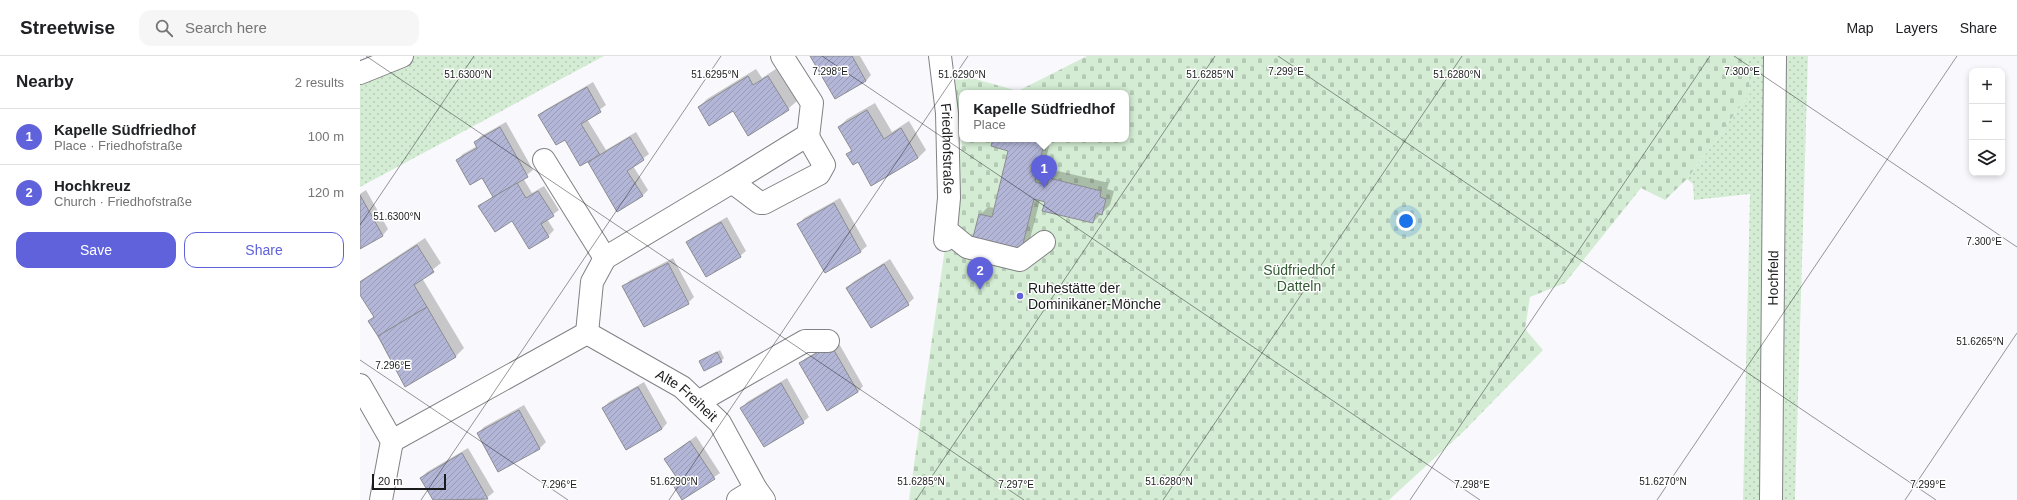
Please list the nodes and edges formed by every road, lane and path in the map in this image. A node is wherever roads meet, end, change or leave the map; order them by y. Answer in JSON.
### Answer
{"nodes":[{"id":1,"x":402,"y":56,"type":"edge"},
{"id":2,"x":782,"y":56,"type":"edge"},
{"id":3,"x":940,"y":56,"type":"edge"},
{"id":4,"x":1775,"y":56,"type":"edge"},
{"id":5,"x":360,"y":73,"type":"edge"},
{"id":6,"x":808,"y":137,"type":"junction"},
{"id":7,"x":544,"y":160,"type":"dead end"},
{"id":8,"x":732,"y":182,"type":"junction"},
{"id":9,"x":1044,"y":242,"type":"dead end"},
{"id":10,"x":605,"y":258,"type":"junction"},
{"id":11,"x":587,"y":333,"type":"junction"},
{"id":12,"x":828,"y":341,"type":"dead end"},
{"id":13,"x":360,"y":385,"type":"edge"},
{"id":14,"x":698,"y":402,"type":"junction"},
{"id":15,"x":392,"y":441,"type":"junction"},
{"id":16,"x":760,"y":494,"type":"edge"},
{"id":17,"x":381,"y":500,"type":"edge"},
{"id":18,"x":738,"y":500,"type":"edge"},
{"id":19,"x":1771,"y":500,"type":"edge"}],
"edges":[{"from":1,"to":5,"type":"street"},
{"from":2,"to":6,"type":"street"},
{"from":3,"to":9,"type":"street","name":"Friedhofstraße"},
{"from":4,"to":19,"type":"street","name":"Hochfeld"},
{"from":6,"to":8,"type":"street"},
{"from":6,"to":8,"type":"street"},
{"from":7,"to":10,"type":"street"},
{"from":8,"to":10,"type":"street"},
{"from":10,"to":11,"type":"street"},
{"from":11,"to":14,"type":"street","name":"Alte Freiheit"},
{"from":11,"to":15,"type":"street"},
{"from":12,"to":14,"type":"street"},
{"from":13,"to":15,"type":"street"},
{"from":14,"to":16,"type":"street","name":"Alte Freiheit"},
{"from":15,"to":17,"type":"street"},
{"from":16,"to":18,"type":"street","name":"Alte Freiheit"}]}
